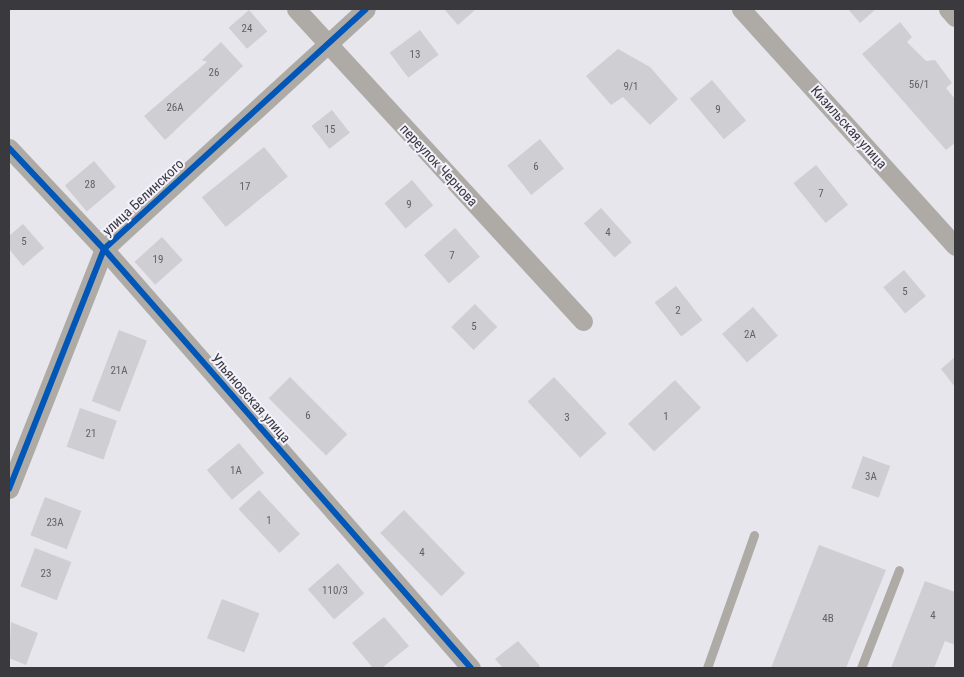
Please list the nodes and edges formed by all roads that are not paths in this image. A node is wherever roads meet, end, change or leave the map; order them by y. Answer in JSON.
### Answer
{"nodes":[{"id":1,"x":296,"y":9,"type":"edge"},
{"id":2,"x":366,"y":9,"type":"edge"},
{"id":3,"x":741,"y":9,"type":"edge"},
{"id":4,"x":948,"y":9,"type":"edge"},
{"id":5,"x":955,"y":17,"type":"edge"},
{"id":6,"x":327,"y":43,"type":"junction"},
{"id":7,"x":9,"y":148,"type":"edge"},
{"id":8,"x":955,"y":246,"type":"edge"},
{"id":9,"x":104,"y":249,"type":"junction"},
{"id":10,"x":583,"y":321,"type":"dead end"},
{"id":11,"x":9,"y":489,"type":"edge"},
{"id":12,"x":754,"y":535,"type":"dead end"},
{"id":13,"x":899,"y":570,"type":"dead end"},
{"id":14,"x":471,"y":668,"type":"edge"},
{"id":15,"x":708,"y":668,"type":"edge"},
{"id":16,"x":861,"y":668,"type":"edge"}],
"edges":[{"from":1,"to":6,"type":"street","name":"переулок Чернова"},
{"from":2,"to":6,"type":"street","name":"улица Белинского"},
{"from":3,"to":8,"type":"street","name":"Кизильская улица"},
{"from":4,"to":5,"type":"street"},
{"from":6,"to":9,"type":"street","name":"улица Белинского"},
{"from":6,"to":10,"type":"street","name":"переулок Чернова"},
{"from":7,"to":9,"type":"street","name":"Ульяновская улица"},
{"from":9,"to":11,"type":"street","name":"улица Белинского"},
{"from":9,"to":14,"type":"street","name":"Ульяновская улица"},
{"from":12,"to":15,"type":"lane"},
{"from":13,"to":16,"type":"lane"}]}
